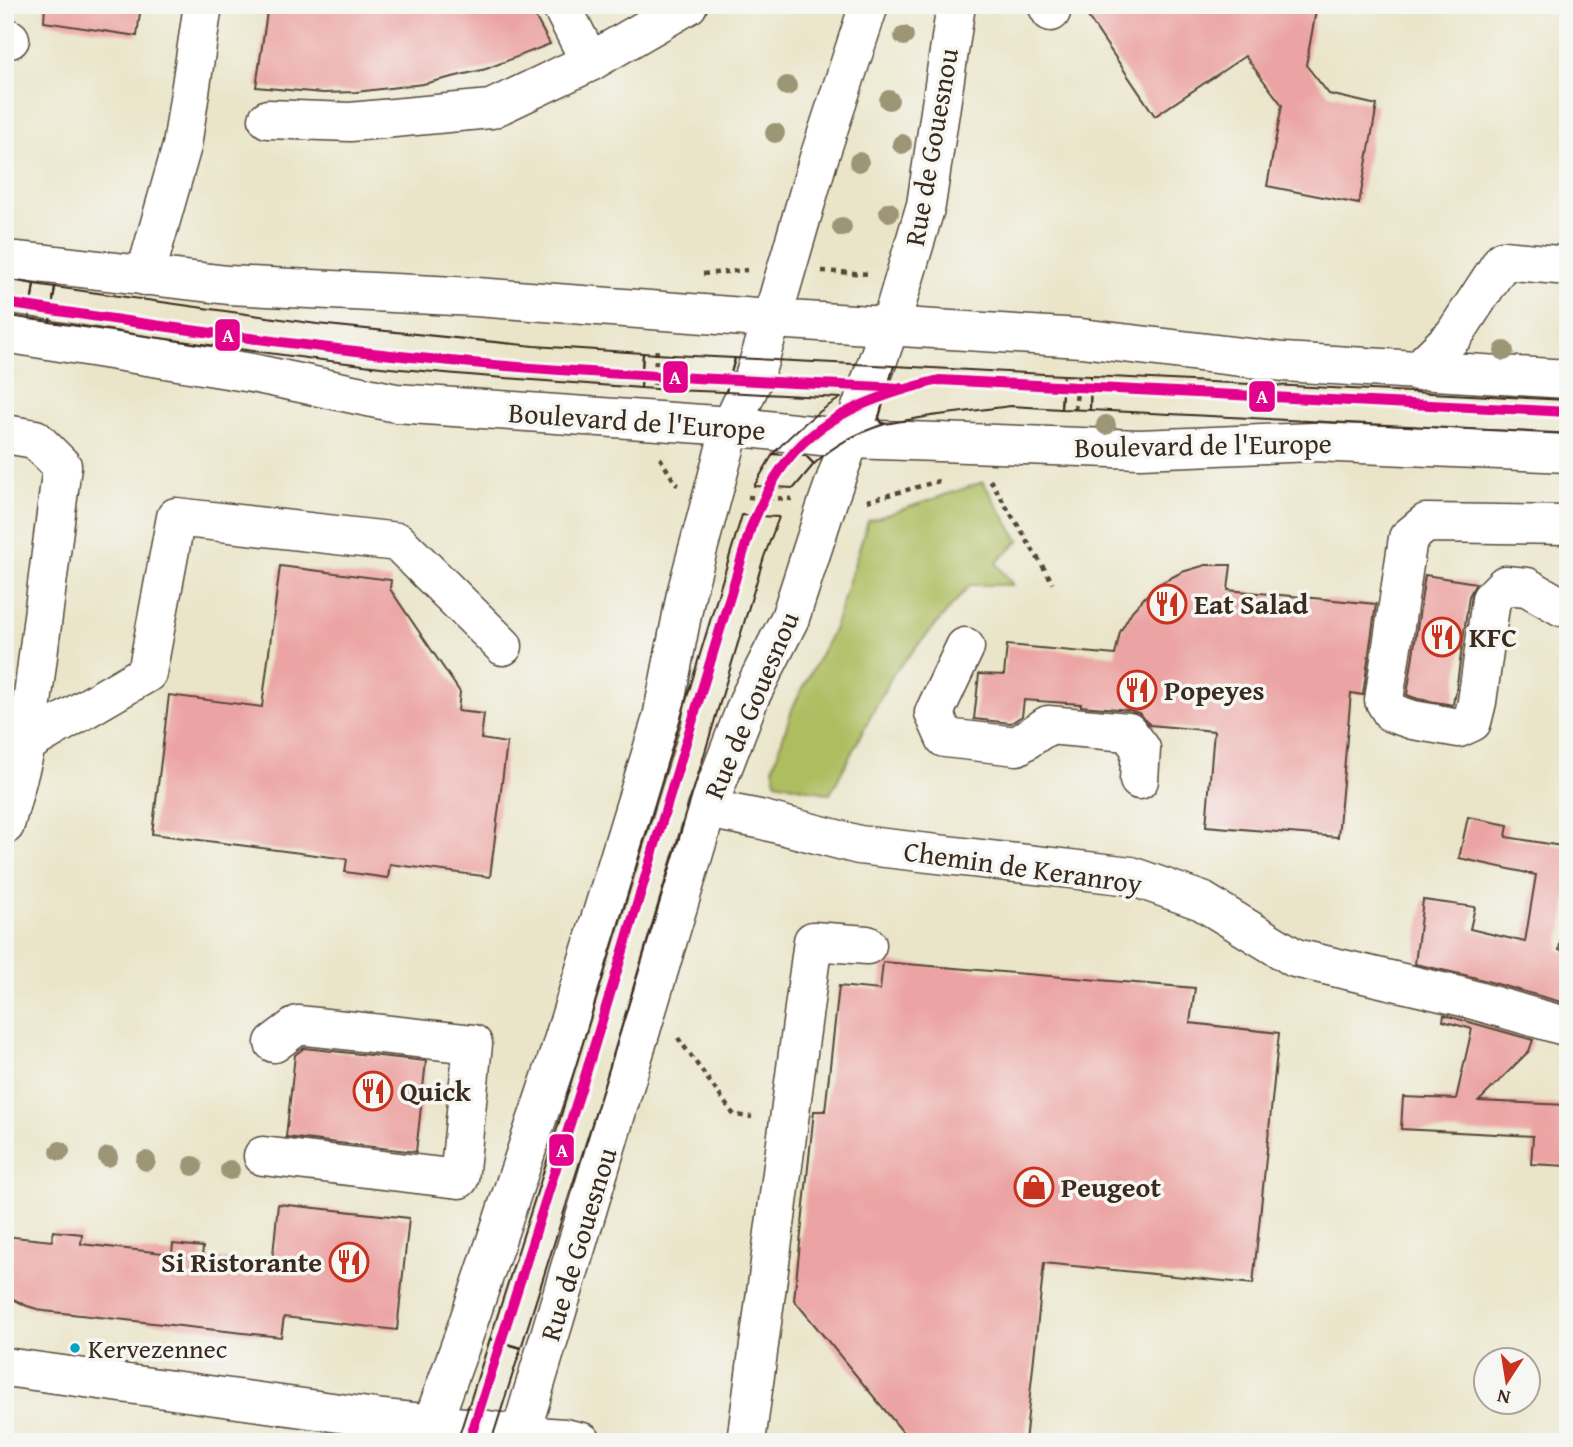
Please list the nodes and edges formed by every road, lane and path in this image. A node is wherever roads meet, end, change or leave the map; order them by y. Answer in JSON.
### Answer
{"nodes":[{"id":1,"x":203,"y":5,"type":"edge"},
{"id":2,"x":561,"y":5,"type":"edge"},
{"id":3,"x":688,"y":5,"type":"edge"},
{"id":4,"x":869,"y":5,"type":"edge"},
{"id":5,"x":956,"y":5,"type":"edge"},
{"id":6,"x":590,"y":62,"type":"junction"},
{"id":7,"x":268,"y":119,"type":"dead end"},
{"id":8,"x":5,"y":261,"type":"edge"},
{"id":9,"x":1568,"y":265,"type":"edge"},
{"id":10,"x":145,"y":276,"type":"junction"},
{"id":11,"x":660,"y":311,"type":"junction"},
{"id":12,"x":772,"y":319,"type":"junction"},
{"id":13,"x":890,"y":327,"type":"junction"},
{"id":14,"x":5,"y":333,"type":"edge"},
{"id":15,"x":1079,"y":367,"type":"dead end"},
{"id":16,"x":1417,"y":371,"type":"junction"},
{"id":17,"x":1568,"y":379,"type":"edge"},
{"id":18,"x":1075,"y":412,"type":"dead end"},
{"id":19,"x":652,"y":421,"type":"junction"},
{"id":20,"x":731,"y":426,"type":"junction"},
{"id":21,"x":5,"y":433,"type":"edge"},
{"id":22,"x":849,"y":439,"type":"junction"},
{"id":23,"x":1568,"y":453,"type":"edge"},
{"id":24,"x":984,"y":471,"type":"dead end"},
{"id":25,"x":1568,"y":525,"type":"edge"},
{"id":26,"x":1054,"y":583,"type":"dead end"},
{"id":27,"x":1562,"y":607,"type":"dead end"},
{"id":28,"x":503,"y":646,"type":"dead end"},
{"id":29,"x":965,"y":647,"type":"dead end"},
{"id":30,"x":27,"y":743,"type":"junction"},
{"id":31,"x":1139,"y":780,"type":"dead end"},
{"id":32,"x":707,"y":809,"type":"junction"},
{"id":33,"x":5,"y":825,"type":"edge"},
{"id":34,"x":867,"y":945,"type":"dead end"},
{"id":35,"x":1568,"y":1027,"type":"edge"},
{"id":36,"x":675,"y":1034,"type":"dead end"},
{"id":37,"x":274,"y":1043,"type":"dead end"},
{"id":38,"x":734,"y":1115,"type":"dead end"},
{"id":39,"x":263,"y":1156,"type":"dead end"},
{"id":40,"x":5,"y":1367,"type":"edge"},
{"id":41,"x":430,"y":1433,"type":"edge"},
{"id":42,"x":519,"y":1438,"type":"edge"},
{"id":43,"x":582,"y":1442,"type":"edge"},
{"id":44,"x":746,"y":1442,"type":"edge"}],
"edges":[{"from":1,"to":10,"type":"main road"},
{"from":2,"to":6,"type":"main road"},
{"from":3,"to":6,"type":"main road"},
{"from":4,"to":12,"type":"main road"},
{"from":5,"to":13,"type":"main road","name":"Rue de Gouesnou"},
{"from":6,"to":7,"type":"main road"},
{"from":8,"to":10,"type":"main road"},
{"from":9,"to":16,"type":"main road"},
{"from":10,"to":11,"type":"main road"},
{"from":11,"to":12,"type":"main road"},
{"from":11,"to":19,"type":"path"},
{"from":12,"to":13,"type":"main road"},
{"from":12,"to":20,"type":"main road"},
{"from":13,"to":16,"type":"main road"},
{"from":13,"to":22,"type":"main road","name":"Rue de Gouesnou"},
{"from":14,"to":19,"type":"main road","name":"Boulevard de l'Europe"},
{"from":15,"to":18,"type":"path"},
{"from":16,"to":17,"type":"main road"},
{"from":19,"to":20,"type":"main road","name":"Boulevard de l'Europe"},
{"from":20,"to":22,"type":"main road","name":"Boulevard de l'Europe"},
{"from":20,"to":41,"type":"main road"},
{"from":21,"to":30,"type":"main road"},
{"from":22,"to":23,"type":"main road","name":"Boulevard de l'Europe"},
{"from":22,"to":32,"type":"main road","name":"Rue de Gouesnou"},
{"from":24,"to":26,"type":"path"},
{"from":25,"to":27,"type":"main road"},
{"from":28,"to":30,"type":"main road"},
{"from":29,"to":31,"type":"main road"},
{"from":30,"to":33,"type":"main road"},
{"from":32,"to":35,"type":"main road","name":"Chemin de Keranroy"},
{"from":32,"to":42,"type":"main road","name":"Rue de Gouesnou"},
{"from":34,"to":44,"type":"main road"},
{"from":36,"to":38,"type":"path"},
{"from":37,"to":39,"type":"main road"},
{"from":40,"to":41,"type":"main road"},
{"from":41,"to":42,"type":"main road"},
{"from":42,"to":43,"type":"main road"}]}
